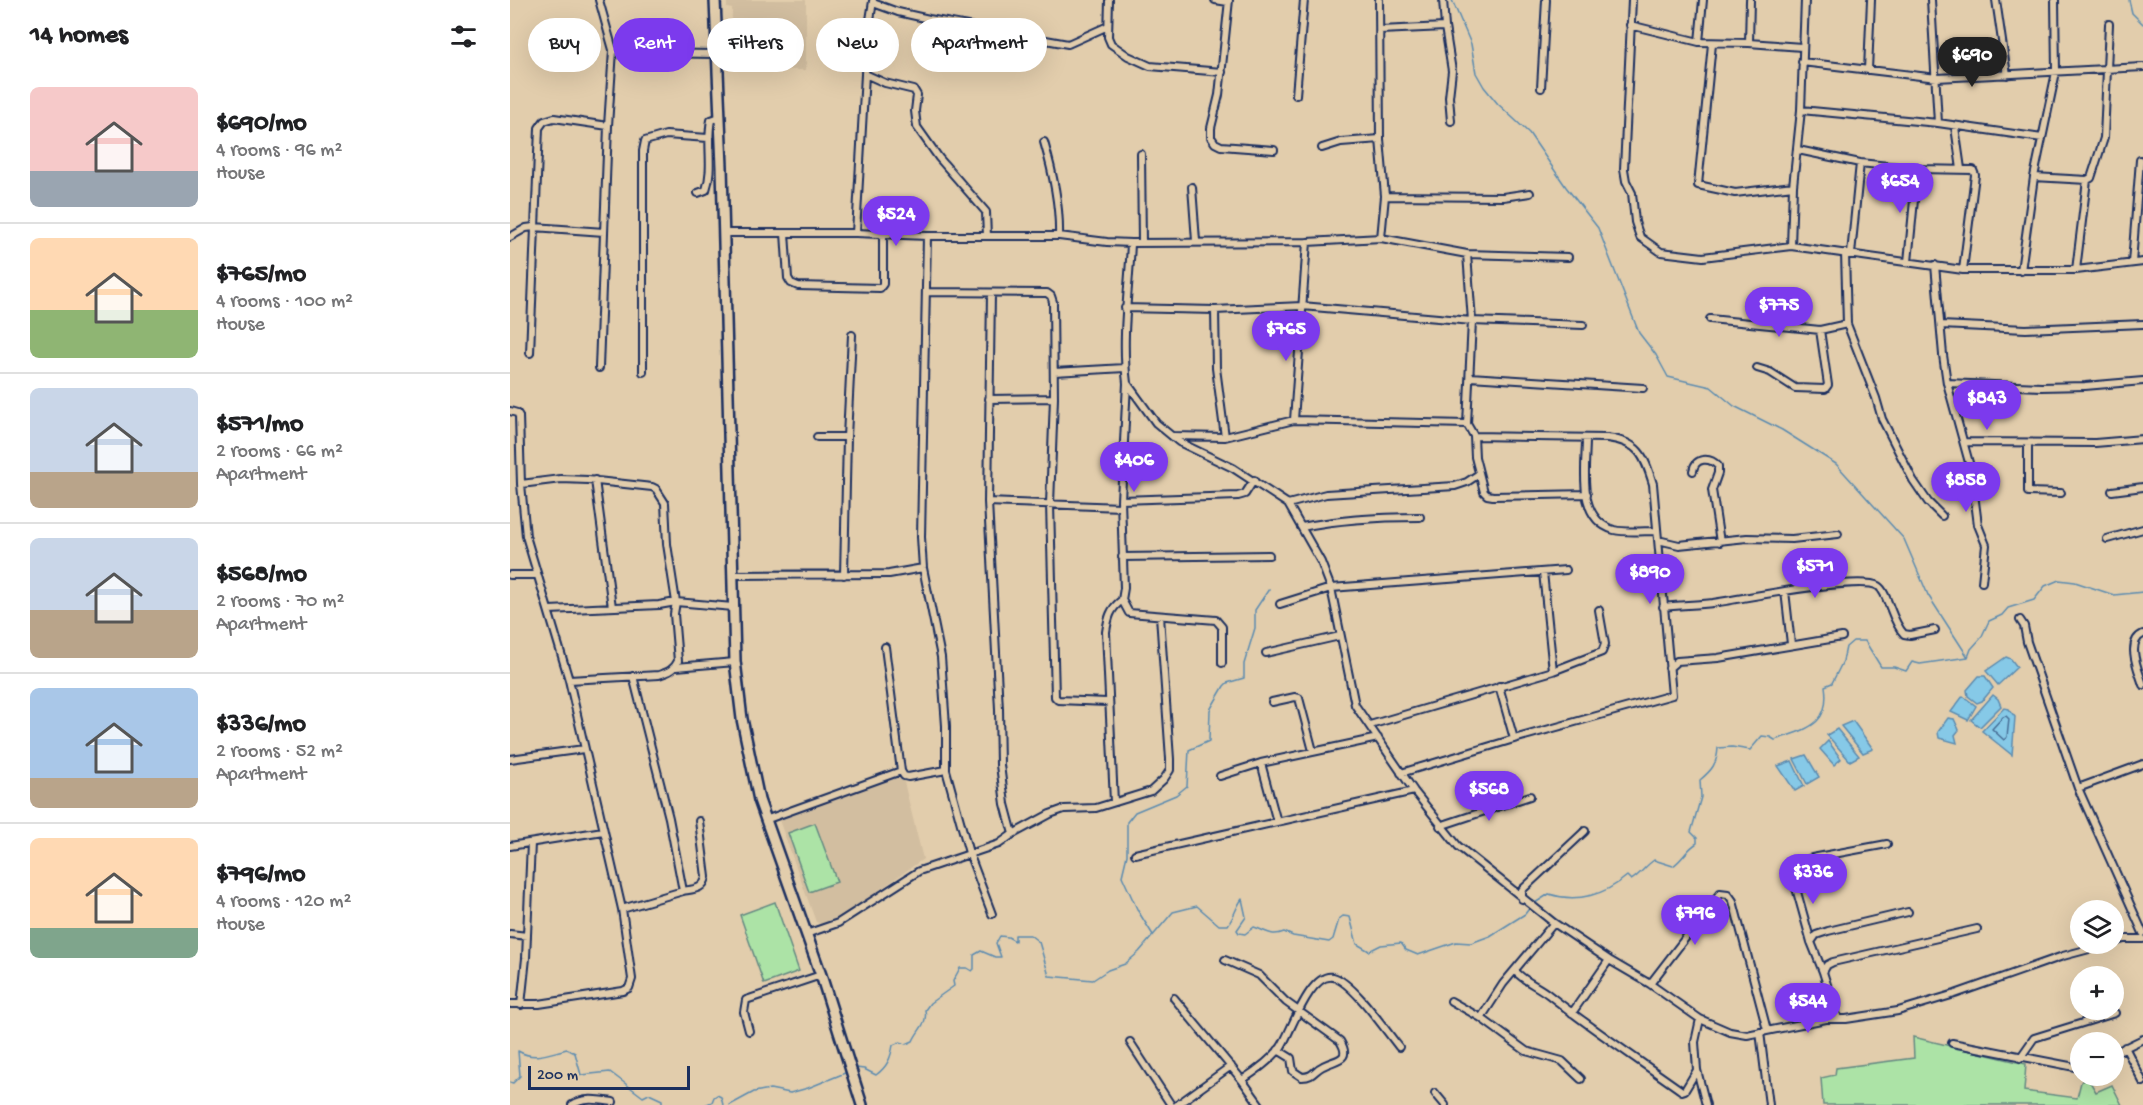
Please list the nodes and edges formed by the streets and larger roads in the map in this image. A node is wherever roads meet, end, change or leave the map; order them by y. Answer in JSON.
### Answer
{"nodes":[{"id":1,"x":599,"y":0,"type":"edge"},
{"id":2,"x":715,"y":0,"type":"edge"},
{"id":3,"x":1109,"y":0,"type":"edge"},
{"id":4,"x":1215,"y":0,"type":"edge"},
{"id":5,"x":1304,"y":0,"type":"edge"},
{"id":6,"x":1379,"y":0,"type":"edge"},
{"id":7,"x":1443,"y":0,"type":"edge"},
{"id":8,"x":1546,"y":0,"type":"edge"},
{"id":9,"x":1632,"y":0,"type":"edge"},
{"id":10,"x":1702,"y":0,"type":"edge"},
{"id":11,"x":1750,"y":0,"type":"edge"},
{"id":12,"x":1805,"y":0,"type":"edge"},
{"id":13,"x":1871,"y":0,"type":"edge"},
{"id":14,"x":1931,"y":0,"type":"edge"},
{"id":15,"x":1996,"y":0,"type":"edge"},
{"id":16,"x":2055,"y":0,"type":"edge"},
{"id":17,"x":1228,"y":1,"type":"edge"},
{"id":18,"x":873,"y":2,"type":"edge"},
{"id":19,"x":715,"y":18,"type":"edge"},
{"id":20,"x":925,"y":18,"type":"edge"},
{"id":21,"x":2109,"y":24,"type":"dead end"},
{"id":22,"x":1108,"y":26,"type":"junction"},
{"id":23,"x":1630,"y":26,"type":"junction"},
{"id":24,"x":1445,"y":27,"type":"junction"},
{"id":25,"x":1380,"y":30,"type":"junction"},
{"id":26,"x":1047,"y":40,"type":"edge"},
{"id":27,"x":1699,"y":42,"type":"junction"},
{"id":28,"x":1749,"y":43,"type":"junction"},
{"id":29,"x":1712,"y":44,"type":"junction"},
{"id":30,"x":1802,"y":47,"type":"junction"},
{"id":31,"x":613,"y":50,"type":"joint"},
{"id":32,"x":1802,"y":62,"type":"junction"},
{"id":33,"x":2143,"y":67,"type":"edge"},
{"id":34,"x":2108,"y":69,"type":"junction"},
{"id":35,"x":1868,"y":70,"type":"junction"},
{"id":36,"x":717,"y":72,"type":"edge"},
{"id":37,"x":1222,"y":72,"type":"junction"},
{"id":38,"x":2056,"y":72,"type":"junction"},
{"id":39,"x":865,"y":74,"type":"junction"},
{"id":40,"x":2007,"y":75,"type":"junction"},
{"id":41,"x":1937,"y":78,"type":"junction"},
{"id":42,"x":1541,"y":88,"type":"dead end"},
{"id":43,"x":1296,"y":95,"type":"dead end"},
{"id":44,"x":1801,"y":110,"type":"junction"},
{"id":45,"x":720,"y":117,"type":"junction"},
{"id":46,"x":1451,"y":121,"type":"dead end"},
{"id":47,"x":1938,"y":123,"type":"junction"},
{"id":48,"x":608,"y":126,"type":"junction"},
{"id":49,"x":1955,"y":127,"type":"junction"},
{"id":50,"x":708,"y":138,"type":"junction"},
{"id":51,"x":2042,"y":138,"type":"junction"},
{"id":52,"x":1380,"y":139,"type":"junction"},
{"id":53,"x":1044,"y":142,"type":"dead end"},
{"id":54,"x":1322,"y":148,"type":"dead end"},
{"id":55,"x":1275,"y":150,"type":"dead end"},
{"id":56,"x":1798,"y":150,"type":"junction"},
{"id":57,"x":1141,"y":154,"type":"dead end"},
{"id":58,"x":2140,"y":160,"type":"dead end"},
{"id":59,"x":1860,"y":163,"type":"junction"},
{"id":60,"x":723,"y":167,"type":"junction"},
{"id":61,"x":711,"y":168,"type":"junction"},
{"id":62,"x":1917,"y":169,"type":"junction"},
{"id":63,"x":1961,"y":169,"type":"junction"},
{"id":64,"x":2034,"y":177,"type":"junction"},
{"id":65,"x":2087,"y":180,"type":"junction"},
{"id":66,"x":1793,"y":186,"type":"junction"},
{"id":67,"x":1192,"y":187,"type":"dead end"},
{"id":68,"x":698,"y":193,"type":"dead end"},
{"id":69,"x":1530,"y":193,"type":"dead end"},
{"id":70,"x":1384,"y":196,"type":"junction"},
{"id":71,"x":534,"y":227,"type":"junction"},
{"id":72,"x":604,"y":232,"type":"junction"},
{"id":73,"x":723,"y":233,"type":"junction"},
{"id":74,"x":785,"y":233,"type":"junction"},
{"id":75,"x":856,"y":233,"type":"junction"},
{"id":76,"x":884,"y":234,"type":"junction"},
{"id":77,"x":927,"y":236,"type":"junction"},
{"id":78,"x":987,"y":236,"type":"junction"},
{"id":79,"x":1059,"y":236,"type":"junction"},
{"id":80,"x":510,"y":237,"type":"edge"},
{"id":81,"x":1381,"y":238,"type":"junction"},
{"id":82,"x":1196,"y":241,"type":"junction"},
{"id":83,"x":1307,"y":242,"type":"junction"},
{"id":84,"x":1131,"y":243,"type":"junction"},
{"id":85,"x":1142,"y":243,"type":"junction"},
{"id":86,"x":1791,"y":246,"type":"junction"},
{"id":87,"x":1848,"y":253,"type":"junction"},
{"id":88,"x":1467,"y":254,"type":"junction"},
{"id":89,"x":1568,"y":257,"type":"dead end"},
{"id":90,"x":1908,"y":262,"type":"junction"},
{"id":91,"x":2143,"y":262,"type":"edge"},
{"id":92,"x":2132,"y":263,"type":"junction"},
{"id":93,"x":1935,"y":265,"type":"junction"},
{"id":94,"x":1963,"y":270,"type":"junction"},
{"id":95,"x":2076,"y":270,"type":"junction"},
{"id":96,"x":2021,"y":271,"type":"junction"},
{"id":97,"x":927,"y":292,"type":"junction"},
{"id":98,"x":991,"y":293,"type":"junction"},
{"id":99,"x":1302,"y":306,"type":"junction"},
{"id":100,"x":1125,"y":308,"type":"junction"},
{"id":101,"x":1215,"y":310,"type":"junction"},
{"id":102,"x":1710,"y":319,"type":"dead end"},
{"id":103,"x":1472,"y":321,"type":"junction"},
{"id":104,"x":1847,"y":324,"type":"junction"},
{"id":105,"x":2143,"y":324,"type":"edge"},
{"id":106,"x":1583,"y":325,"type":"dead end"},
{"id":107,"x":1941,"y":325,"type":"junction"},
{"id":108,"x":1820,"y":330,"type":"junction"},
{"id":109,"x":852,"y":335,"type":"dead end"},
{"id":110,"x":530,"y":353,"type":"dead end"},
{"id":111,"x":599,"y":368,"type":"dead end"},
{"id":112,"x":1125,"y":368,"type":"junction"},
{"id":113,"x":1757,"y":368,"type":"dead end"},
{"id":114,"x":643,"y":372,"type":"dead end"},
{"id":115,"x":1054,"y":372,"type":"junction"},
{"id":116,"x":1470,"y":377,"type":"junction"},
{"id":117,"x":2143,"y":381,"type":"edge"},
{"id":118,"x":1127,"y":383,"type":"junction"},
{"id":119,"x":1947,"y":383,"type":"junction"},
{"id":120,"x":1643,"y":388,"type":"dead end"},
{"id":121,"x":1054,"y":398,"type":"junction"},
{"id":122,"x":989,"y":399,"type":"junction"},
{"id":123,"x":510,"y":411,"type":"edge"},
{"id":124,"x":1294,"y":420,"type":"junction"},
{"id":125,"x":1467,"y":423,"type":"junction"},
{"id":126,"x":1172,"y":436,"type":"junction"},
{"id":127,"x":1474,"y":436,"type":"junction"},
{"id":128,"x":817,"y":437,"type":"dead end"},
{"id":129,"x":847,"y":437,"type":"junction"},
{"id":130,"x":1225,"y":437,"type":"junction"},
{"id":131,"x":1586,"y":439,"type":"junction"},
{"id":132,"x":2143,"y":439,"type":"edge"},
{"id":133,"x":1964,"y":442,"type":"junction"},
{"id":134,"x":2028,"y":444,"type":"junction"},
{"id":135,"x":1693,"y":471,"type":"dead end"},
{"id":136,"x":1479,"y":474,"type":"junction"},
{"id":137,"x":595,"y":480,"type":"junction"},
{"id":138,"x":1254,"y":480,"type":"junction"},
{"id":139,"x":521,"y":484,"type":"junction"},
{"id":140,"x":2143,"y":487,"type":"edge"},
{"id":141,"x":2112,"y":491,"type":"dead end"},
{"id":142,"x":2061,"y":493,"type":"dead end"},
{"id":143,"x":1587,"y":494,"type":"junction"},
{"id":144,"x":988,"y":502,"type":"junction"},
{"id":145,"x":1121,"y":503,"type":"junction"},
{"id":146,"x":1050,"y":504,"type":"junction"},
{"id":147,"x":1288,"y":504,"type":"junction"},
{"id":148,"x":1942,"y":516,"type":"dead end"},
{"id":149,"x":1420,"y":517,"type":"dead end"},
{"id":150,"x":1302,"y":527,"type":"junction"},
{"id":151,"x":2143,"y":529,"type":"edge"},
{"id":152,"x":1657,"y":531,"type":"junction"},
{"id":153,"x":1838,"y":534,"type":"dead end"},
{"id":154,"x":2107,"y":539,"type":"dead end"},
{"id":155,"x":1658,"y":540,"type":"junction"},
{"id":156,"x":1720,"y":542,"type":"junction"},
{"id":157,"x":1269,"y":555,"type":"dead end"},
{"id":158,"x":1122,"y":557,"type":"junction"},
{"id":159,"x":923,"y":568,"type":"junction"},
{"id":160,"x":1566,"y":570,"type":"dead end"},
{"id":161,"x":1543,"y":572,"type":"junction"},
{"id":162,"x":537,"y":575,"type":"junction"},
{"id":163,"x":733,"y":575,"type":"junction"},
{"id":164,"x":844,"y":575,"type":"junction"},
{"id":165,"x":510,"y":576,"type":"edge"},
{"id":166,"x":1982,"y":582,"type":"dead end"},
{"id":167,"x":1331,"y":588,"type":"junction"},
{"id":168,"x":1785,"y":591,"type":"junction"},
{"id":169,"x":1122,"y":600,"type":"junction"},
{"id":170,"x":676,"y":602,"type":"junction"},
{"id":171,"x":1280,"y":604,"type":"dead end"},
{"id":172,"x":612,"y":607,"type":"junction"},
{"id":173,"x":734,"y":607,"type":"junction"},
{"id":174,"x":1663,"y":607,"type":"junction"},
{"id":175,"x":549,"y":610,"type":"junction"},
{"id":176,"x":1599,"y":610,"type":"dead end"},
{"id":177,"x":1160,"y":616,"type":"junction"},
{"id":178,"x":2020,"y":620,"type":"dead end"},
{"id":179,"x":1935,"y":630,"type":"dead end"},
{"id":180,"x":2143,"y":634,"type":"edge"},
{"id":181,"x":1340,"y":636,"type":"junction"},
{"id":182,"x":1842,"y":637,"type":"dead end"},
{"id":183,"x":1791,"y":644,"type":"junction"},
{"id":184,"x":885,"y":647,"type":"dead end"},
{"id":185,"x":1266,"y":653,"type":"dead end"},
{"id":186,"x":1668,"y":656,"type":"junction"},
{"id":187,"x":1677,"y":661,"type":"junction"},
{"id":188,"x":735,"y":662,"type":"junction"},
{"id":189,"x":1222,"y":663,"type":"dead end"},
{"id":190,"x":676,"y":667,"type":"junction"},
{"id":191,"x":1669,"y":668,"type":"junction"},
{"id":192,"x":1553,"y":671,"type":"junction"},
{"id":193,"x":633,"y":676,"type":"junction"},
{"id":194,"x":569,"y":680,"type":"junction"},
{"id":195,"x":2143,"y":685,"type":"edge"},
{"id":196,"x":1499,"y":686,"type":"junction"},
{"id":197,"x":1107,"y":702,"type":"junction"},
{"id":198,"x":1272,"y":702,"type":"dead end"},
{"id":199,"x":1370,"y":725,"type":"junction"},
{"id":200,"x":1378,"y":738,"type":"junction"},
{"id":201,"x":1514,"y":739,"type":"junction"},
{"id":202,"x":584,"y":749,"type":"junction"},
{"id":203,"x":1313,"y":751,"type":"junction"},
{"id":204,"x":510,"y":759,"type":"edge"},
{"id":205,"x":1261,"y":763,"type":"junction"},
{"id":206,"x":2143,"y":764,"type":"edge"},
{"id":207,"x":946,"y":770,"type":"junction"},
{"id":208,"x":901,"y":771,"type":"junction"},
{"id":209,"x":1401,"y":773,"type":"junction"},
{"id":210,"x":1220,"y":776,"type":"dead end"},
{"id":211,"x":2078,"y":788,"type":"junction"},
{"id":212,"x":1414,"y":791,"type":"junction"},
{"id":213,"x":1530,"y":796,"type":"dead end"},
{"id":214,"x":1114,"y":802,"type":"junction"},
{"id":215,"x":765,"y":820,"type":"junction"},
{"id":216,"x":699,"y":821,"type":"dead end"},
{"id":217,"x":1277,"y":822,"type":"junction"},
{"id":218,"x":1440,"y":826,"type":"junction"},
{"id":219,"x":603,"y":831,"type":"junction"},
{"id":220,"x":1585,"y":831,"type":"dead end"},
{"id":221,"x":1013,"y":834,"type":"junction"},
{"id":222,"x":531,"y":843,"type":"junction"},
{"id":223,"x":1887,"y":844,"type":"dead end"},
{"id":224,"x":510,"y":846,"type":"edge"},
{"id":225,"x":969,"y":853,"type":"junction"},
{"id":226,"x":1135,"y":854,"type":"dead end"},
{"id":227,"x":683,"y":891,"type":"junction"},
{"id":228,"x":1522,"y":899,"type":"junction"},
{"id":229,"x":622,"y":909,"type":"junction"},
{"id":230,"x":1908,"y":912,"type":"dead end"},
{"id":231,"x":992,"y":914,"type":"dead end"},
{"id":232,"x":1554,"y":923,"type":"junction"},
{"id":233,"x":1977,"y":929,"type":"dead end"},
{"id":234,"x":2143,"y":933,"type":"edge"},
{"id":235,"x":510,"y":934,"type":"edge"},
{"id":236,"x":806,"y":934,"type":"junction"},
{"id":237,"x":527,"y":936,"type":"junction"},
{"id":238,"x":2124,"y":939,"type":"edge"},
{"id":239,"x":2143,"y":939,"type":"edge"},
{"id":240,"x":1811,"y":942,"type":"junction"},
{"id":241,"x":2070,"y":954,"type":"edge"},
{"id":242,"x":1225,"y":960,"type":"dead end"},
{"id":243,"x":1609,"y":960,"type":"junction"},
{"id":244,"x":1515,"y":971,"type":"junction"},
{"id":245,"x":1823,"y":972,"type":"junction"},
{"id":246,"x":821,"y":975,"type":"junction"},
{"id":247,"x":1650,"y":984,"type":"junction"},
{"id":248,"x":1174,"y":998,"type":"dead end"},
{"id":249,"x":1451,"y":1001,"type":"dead end"},
{"id":250,"x":510,"y":1004,"type":"edge"},
{"id":251,"x":520,"y":1005,"type":"junction"},
{"id":252,"x":1298,"y":1011,"type":"junction"},
{"id":253,"x":1572,"y":1013,"type":"junction"},
{"id":254,"x":1481,"y":1018,"type":"junction"},
{"id":255,"x":1700,"y":1019,"type":"junction"},
{"id":256,"x":1838,"y":1019,"type":"junction"},
{"id":257,"x":2092,"y":1020,"type":"edge"},
{"id":258,"x":749,"y":1031,"type":"dead end"},
{"id":259,"x":1764,"y":1031,"type":"junction"},
{"id":260,"x":2143,"y":1039,"type":"edge"},
{"id":261,"x":1130,"y":1042,"type":"dead end"},
{"id":262,"x":1952,"y":1043,"type":"dead end"},
{"id":263,"x":1399,"y":1047,"type":"dead end"},
{"id":264,"x":2125,"y":1047,"type":"joint"},
{"id":265,"x":1278,"y":1050,"type":"junction"},
{"id":266,"x":2020,"y":1058,"type":"junction"},
{"id":267,"x":1231,"y":1066,"type":"junction"},
{"id":268,"x":2070,"y":1066,"type":"edge"},
{"id":269,"x":1697,"y":1070,"type":"junction"},
{"id":270,"x":1581,"y":1079,"type":"dead end"},
{"id":271,"x":1242,"y":1080,"type":"junction"},
{"id":272,"x":2143,"y":1082,"type":"edge"},
{"id":273,"x":1435,"y":1093,"type":"dead end"},
{"id":274,"x":613,"y":1102,"type":"dead end"},
{"id":275,"x":572,"y":1105,"type":"edge"},
{"id":276,"x":862,"y":1105,"type":"edge"},
{"id":277,"x":1171,"y":1105,"type":"edge"},
{"id":278,"x":1177,"y":1105,"type":"edge"},
{"id":279,"x":1260,"y":1105,"type":"edge"},
{"id":280,"x":1445,"y":1105,"type":"edge"},
{"id":281,"x":1706,"y":1105,"type":"edge"},
{"id":282,"x":1769,"y":1105,"type":"edge"}],
"edges":[{"from":1,"to":31,"type":"street"},
{"from":2,"to":19,"type":"street"},
{"from":3,"to":22,"type":"street"},
{"from":4,"to":17,"type":"street"},
{"from":5,"to":43,"type":"street"},
{"from":6,"to":25,"type":"street"},
{"from":7,"to":24,"type":"street"},
{"from":8,"to":42,"type":"street"},
{"from":9,"to":23,"type":"street"},
{"from":10,"to":27,"type":"street"},
{"from":11,"to":28,"type":"street"},
{"from":12,"to":30,"type":"street"},
{"from":13,"to":35,"type":"street"},
{"from":14,"to":41,"type":"street"},
{"from":15,"to":40,"type":"street"},
{"from":16,"to":38,"type":"street"},
{"from":17,"to":37,"type":"street"},
{"from":18,"to":20,"type":"street"},
{"from":18,"to":39,"type":"street"},
{"from":21,"to":34,"type":"street"},
{"from":22,"to":26,"type":"street"},
{"from":22,"to":37,"type":"street"},
{"from":23,"to":27,"type":"street"},
{"from":23,"to":86,"type":"street"},
{"from":24,"to":25,"type":"street"},
{"from":24,"to":46,"type":"street"},
{"from":25,"to":52,"type":"street"},
{"from":27,"to":29,"type":"street"},
{"from":28,"to":29,"type":"street"},
{"from":28,"to":30,"type":"street"},
{"from":29,"to":66,"type":"street"},
{"from":30,"to":32,"type":"street"},
{"from":31,"to":48,"type":"street"},
{"from":32,"to":35,"type":"street"},
{"from":32,"to":44,"type":"street"},
{"from":33,"to":34,"type":"street"},
{"from":34,"to":38,"type":"street"},
{"from":34,"to":65,"type":"street"},
{"from":35,"to":41,"type":"street"},
{"from":36,"to":45,"type":"street"},
{"from":37,"to":55,"type":"street"},
{"from":38,"to":40,"type":"street"},
{"from":38,"to":51,"type":"street"},
{"from":39,"to":75,"type":"street"},
{"from":39,"to":78,"type":"street"},
{"from":40,"to":41,"type":"street"},
{"from":41,"to":47,"type":"street"},
{"from":44,"to":47,"type":"street"},
{"from":44,"to":56,"type":"street"},
{"from":45,"to":50,"type":"street"},
{"from":45,"to":60,"type":"street"},
{"from":47,"to":49,"type":"street"},
{"from":48,"to":71,"type":"street"},
{"from":48,"to":72,"type":"street"},
{"from":49,"to":51,"type":"street"},
{"from":49,"to":63,"type":"street"},
{"from":50,"to":61,"type":"street"},
{"from":50,"to":114,"type":"street"},
{"from":51,"to":64,"type":"street"},
{"from":52,"to":54,"type":"street"},
{"from":52,"to":70,"type":"street"},
{"from":53,"to":79,"type":"street"},
{"from":56,"to":59,"type":"street"},
{"from":56,"to":66,"type":"street"},
{"from":57,"to":85,"type":"street"},
{"from":58,"to":92,"type":"street"},
{"from":59,"to":62,"type":"street"},
{"from":59,"to":87,"type":"street"},
{"from":60,"to":61,"type":"street"},
{"from":60,"to":73,"type":"street"},
{"from":61,"to":68,"type":"street"},
{"from":62,"to":63,"type":"street"},
{"from":62,"to":90,"type":"street"},
{"from":63,"to":94,"type":"street"},
{"from":64,"to":65,"type":"street"},
{"from":64,"to":96,"type":"street"},
{"from":65,"to":95,"type":"street"},
{"from":66,"to":86,"type":"street"},
{"from":67,"to":82,"type":"street"},
{"from":69,"to":70,"type":"street"},
{"from":70,"to":81,"type":"street"},
{"from":71,"to":72,"type":"street"},
{"from":71,"to":80,"type":"street"},
{"from":71,"to":110,"type":"street"},
{"from":72,"to":111,"type":"street"},
{"from":73,"to":74,"type":"street"},
{"from":73,"to":163,"type":"street"},
{"from":74,"to":75,"type":"street"},
{"from":74,"to":76,"type":"street"},
{"from":75,"to":76,"type":"street"},
{"from":76,"to":77,"type":"street"},
{"from":77,"to":78,"type":"street"},
{"from":77,"to":97,"type":"street"},
{"from":78,"to":79,"type":"street"},
{"from":79,"to":84,"type":"street"},
{"from":81,"to":83,"type":"street"},
{"from":81,"to":88,"type":"street"},
{"from":82,"to":83,"type":"street"},
{"from":82,"to":85,"type":"street"},
{"from":83,"to":99,"type":"street"},
{"from":84,"to":85,"type":"street"},
{"from":84,"to":100,"type":"street"},
{"from":86,"to":87,"type":"street"},
{"from":87,"to":90,"type":"street"},
{"from":87,"to":104,"type":"street"},
{"from":88,"to":89,"type":"street"},
{"from":88,"to":103,"type":"street"},
{"from":90,"to":93,"type":"street"},
{"from":91,"to":92,"type":"street"},
{"from":92,"to":95,"type":"street"},
{"from":93,"to":94,"type":"street"},
{"from":93,"to":107,"type":"street"},
{"from":94,"to":96,"type":"street"},
{"from":95,"to":96,"type":"street"},
{"from":97,"to":98,"type":"street"},
{"from":97,"to":159,"type":"street"},
{"from":98,"to":115,"type":"street"},
{"from":98,"to":122,"type":"street"},
{"from":99,"to":101,"type":"street"},
{"from":99,"to":103,"type":"street"},
{"from":99,"to":124,"type":"street"},
{"from":100,"to":101,"type":"street"},
{"from":100,"to":112,"type":"street"},
{"from":101,"to":130,"type":"street"},
{"from":102,"to":108,"type":"street"},
{"from":103,"to":106,"type":"street"},
{"from":103,"to":116,"type":"street"},
{"from":104,"to":108,"type":"street"},
{"from":104,"to":148,"type":"street"},
{"from":105,"to":107,"type":"street"},
{"from":107,"to":119,"type":"street"},
{"from":108,"to":113,"type":"street"},
{"from":109,"to":129,"type":"street"},
{"from":112,"to":115,"type":"street"},
{"from":112,"to":118,"type":"street"},
{"from":115,"to":121,"type":"street"},
{"from":116,"to":120,"type":"street"},
{"from":116,"to":125,"type":"street"},
{"from":117,"to":119,"type":"street"},
{"from":118,"to":126,"type":"street"},
{"from":118,"to":145,"type":"street"},
{"from":119,"to":133,"type":"street"},
{"from":121,"to":122,"type":"street"},
{"from":121,"to":146,"type":"street"},
{"from":122,"to":144,"type":"street"},
{"from":123,"to":139,"type":"street"},
{"from":124,"to":125,"type":"street"},
{"from":124,"to":130,"type":"street"},
{"from":125,"to":127,"type":"street"},
{"from":126,"to":130,"type":"street"},
{"from":126,"to":138,"type":"street"},
{"from":127,"to":131,"type":"street"},
{"from":127,"to":136,"type":"street"},
{"from":128,"to":129,"type":"street"},
{"from":129,"to":164,"type":"street"},
{"from":131,"to":143,"type":"street"},
{"from":131,"to":152,"type":"street"},
{"from":132,"to":134,"type":"street"},
{"from":133,"to":134,"type":"street"},
{"from":133,"to":166,"type":"street"},
{"from":134,"to":142,"type":"street"},
{"from":135,"to":156,"type":"street"},
{"from":136,"to":143,"type":"street"},
{"from":136,"to":147,"type":"street"},
{"from":137,"to":139,"type":"street"},
{"from":137,"to":170,"type":"street"},
{"from":137,"to":172,"type":"street"},
{"from":138,"to":145,"type":"street"},
{"from":138,"to":147,"type":"street"},
{"from":139,"to":162,"type":"street"},
{"from":140,"to":141,"type":"street"},
{"from":143,"to":152,"type":"street"},
{"from":144,"to":146,"type":"street"},
{"from":144,"to":221,"type":"street"},
{"from":145,"to":146,"type":"street"},
{"from":145,"to":158,"type":"street"},
{"from":146,"to":197,"type":"street"},
{"from":147,"to":150,"type":"street"},
{"from":149,"to":150,"type":"street"},
{"from":150,"to":167,"type":"street"},
{"from":151,"to":154,"type":"street"},
{"from":152,"to":155,"type":"street"},
{"from":153,"to":156,"type":"street"},
{"from":155,"to":156,"type":"street"},
{"from":155,"to":174,"type":"street"},
{"from":157,"to":158,"type":"street"},
{"from":158,"to":169,"type":"street"},
{"from":159,"to":164,"type":"street"},
{"from":159,"to":207,"type":"street"},
{"from":160,"to":161,"type":"street"},
{"from":161,"to":167,"type":"street"},
{"from":161,"to":192,"type":"street"},
{"from":162,"to":165,"type":"street"},
{"from":162,"to":175,"type":"street"},
{"from":163,"to":164,"type":"street"},
{"from":163,"to":173,"type":"street"},
{"from":167,"to":171,"type":"street"},
{"from":167,"to":181,"type":"street"},
{"from":168,"to":174,"type":"street"},
{"from":168,"to":179,"type":"street"},
{"from":168,"to":183,"type":"street"},
{"from":169,"to":177,"type":"street"},
{"from":169,"to":197,"type":"street"},
{"from":170,"to":172,"type":"street"},
{"from":170,"to":173,"type":"street"},
{"from":170,"to":190,"type":"street"},
{"from":172,"to":175,"type":"street"},
{"from":173,"to":188,"type":"street"},
{"from":174,"to":186,"type":"street"},
{"from":175,"to":194,"type":"street"},
{"from":176,"to":192,"type":"street"},
{"from":177,"to":189,"type":"street"},
{"from":177,"to":214,"type":"street"},
{"from":178,"to":211,"type":"street"},
{"from":180,"to":195,"type":"street"},
{"from":181,"to":185,"type":"street"},
{"from":181,"to":199,"type":"street"},
{"from":182,"to":183,"type":"street"},
{"from":183,"to":187,"type":"street"},
{"from":184,"to":208,"type":"street"},
{"from":186,"to":187,"type":"street"},
{"from":186,"to":191,"type":"street"},
{"from":187,"to":191,"type":"street"},
{"from":188,"to":190,"type":"street"},
{"from":188,"to":215,"type":"street"},
{"from":190,"to":193,"type":"street"},
{"from":191,"to":201,"type":"street"},
{"from":192,"to":196,"type":"street"},
{"from":193,"to":194,"type":"street"},
{"from":193,"to":227,"type":"street"},
{"from":194,"to":202,"type":"street"},
{"from":196,"to":199,"type":"street"},
{"from":196,"to":201,"type":"street"},
{"from":197,"to":214,"type":"street"},
{"from":198,"to":203,"type":"street"},
{"from":199,"to":200,"type":"street"},
{"from":200,"to":203,"type":"street"},
{"from":200,"to":209,"type":"street"},
{"from":201,"to":209,"type":"street"},
{"from":202,"to":204,"type":"street"},
{"from":202,"to":219,"type":"street"},
{"from":203,"to":205,"type":"street"},
{"from":205,"to":210,"type":"street"},
{"from":205,"to":217,"type":"street"},
{"from":206,"to":211,"type":"street"},
{"from":207,"to":208,"type":"street"},
{"from":207,"to":225,"type":"street"},
{"from":208,"to":215,"type":"street"},
{"from":209,"to":212,"type":"street"},
{"from":211,"to":234,"type":"street"},
{"from":212,"to":217,"type":"street"},
{"from":212,"to":218,"type":"street"},
{"from":213,"to":218,"type":"street"},
{"from":214,"to":221,"type":"street"},
{"from":215,"to":236,"type":"street"},
{"from":216,"to":227,"type":"street"},
{"from":217,"to":226,"type":"street"},
{"from":218,"to":228,"type":"street"},
{"from":219,"to":222,"type":"street"},
{"from":219,"to":229,"type":"street"},
{"from":220,"to":228,"type":"street"},
{"from":221,"to":225,"type":"street"},
{"from":222,"to":224,"type":"street"},
{"from":222,"to":237,"type":"street"},
{"from":223,"to":240,"type":"street"},
{"from":225,"to":231,"type":"street"},
{"from":225,"to":236,"type":"street"},
{"from":227,"to":229,"type":"street"},
{"from":228,"to":232,"type":"street"},
{"from":229,"to":251,"type":"street"},
{"from":230,"to":240,"type":"street"},
{"from":232,"to":243,"type":"street"},
{"from":232,"to":244,"type":"street"},
{"from":233,"to":245,"type":"street"},
{"from":235,"to":237,"type":"street"},
{"from":236,"to":246,"type":"street"},
{"from":237,"to":251,"type":"street"},
{"from":238,"to":239,"type":"street"},
{"from":240,"to":245,"type":"street"},
{"from":241,"to":256,"type":"street"},
{"from":242,"to":252,"type":"street"},
{"from":243,"to":247,"type":"street"},
{"from":243,"to":253,"type":"street"},
{"from":244,"to":253,"type":"street"},
{"from":244,"to":254,"type":"street"},
{"from":245,"to":256,"type":"street"},
{"from":246,"to":258,"type":"street"},
{"from":246,"to":276,"type":"street"},
{"from":247,"to":255,"type":"street"},
{"from":247,"to":259,"type":"street"},
{"from":248,"to":267,"type":"street"},
{"from":249,"to":254,"type":"street"},
{"from":250,"to":251,"type":"street"},
{"from":252,"to":263,"type":"street"},
{"from":252,"to":265,"type":"street"},
{"from":252,"to":265,"type":"street"},
{"from":253,"to":269,"type":"street"},
{"from":254,"to":270,"type":"street"},
{"from":255,"to":259,"type":"street"},
{"from":255,"to":269,"type":"street"},
{"from":256,"to":259,"type":"street"},
{"from":257,"to":266,"type":"street"},
{"from":259,"to":282,"type":"street"},
{"from":260,"to":264,"type":"street"},
{"from":261,"to":277,"type":"street"},
{"from":262,"to":266,"type":"street"},
{"from":264,"to":272,"type":"street"},
{"from":265,"to":271,"type":"street"},
{"from":266,"to":268,"type":"street"},
{"from":267,"to":271,"type":"street"},
{"from":267,"to":278,"type":"street"},
{"from":269,"to":281,"type":"street"},
{"from":271,"to":279,"type":"street"},
{"from":273,"to":280,"type":"street"},
{"from":274,"to":275,"type":"street"}]}
